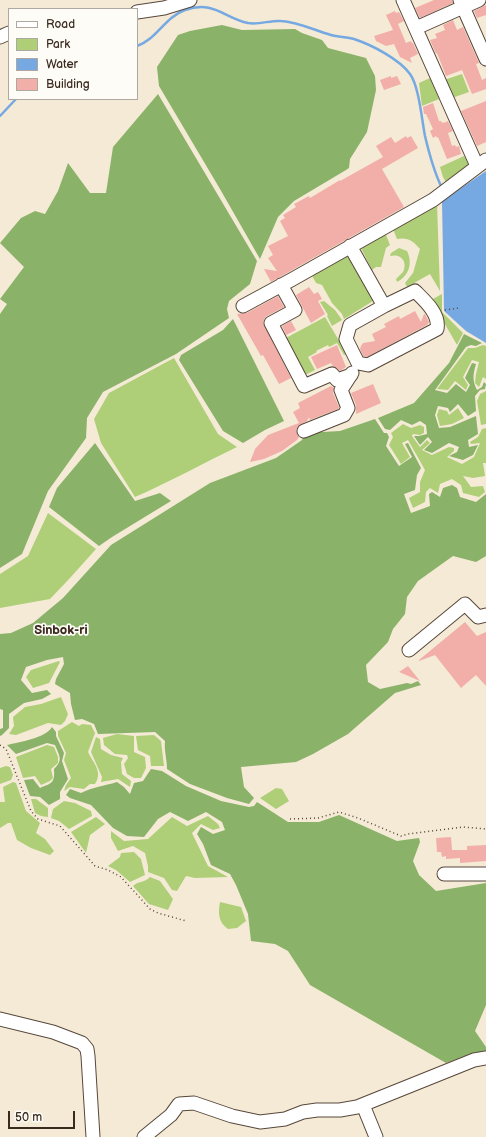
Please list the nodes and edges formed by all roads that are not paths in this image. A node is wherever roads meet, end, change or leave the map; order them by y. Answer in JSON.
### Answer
{"nodes":[{"id":1,"x":190,"y":0,"type":"edge"},
{"id":2,"x":404,"y":0,"type":"edge"},
{"id":3,"x":479,"y":0,"type":"edge"},
{"id":4,"x":462,"y":4,"type":"edge"},
{"id":5,"x":138,"y":12,"type":"edge"},
{"id":6,"x":416,"y":28,"type":"junction"},
{"id":7,"x":486,"y":59,"type":"edge"},
{"id":8,"x":481,"y":163,"type":"edge"},
{"id":9,"x":350,"y":246,"type":"junction"},
{"id":10,"x":286,"y":282,"type":"junction"},
{"id":11,"x":243,"y":306,"type":"dead end"},
{"id":12,"x":384,"y":306,"type":"junction"},
{"id":13,"x":358,"y":363,"type":"junction"},
{"id":14,"x":351,"y":375,"type":"junction"},
{"id":15,"x":304,"y":431,"type":"dead end"},
{"id":16,"x":486,"y":615,"type":"edge"},
{"id":17,"x":409,"y":650,"type":"dead end"},
{"id":18,"x":444,"y":874,"type":"dead end"},
{"id":19,"x":486,"y":874,"type":"edge"},
{"id":20,"x":0,"y":1019,"type":"edge"},
{"id":21,"x":486,"y":1058,"type":"edge"},
{"id":22,"x":363,"y":1105,"type":"junction"},
{"id":23,"x":93,"y":1137,"type":"edge"},
{"id":24,"x":144,"y":1137,"type":"edge"},
{"id":25,"x":376,"y":1137,"type":"edge"}],
"edges":[{"from":1,"to":5,"type":"street"},
{"from":2,"to":6,"type":"street"},
{"from":3,"to":4,"type":"street"},
{"from":4,"to":6,"type":"street"},
{"from":4,"to":7,"type":"street"},
{"from":6,"to":8,"type":"street"},
{"from":8,"to":9,"type":"street"},
{"from":9,"to":10,"type":"street"},
{"from":9,"to":12,"type":"street"},
{"from":10,"to":11,"type":"street"},
{"from":10,"to":14,"type":"street"},
{"from":12,"to":13,"type":"street"},
{"from":12,"to":13,"type":"street"},
{"from":13,"to":14,"type":"street"},
{"from":14,"to":15,"type":"street"},
{"from":16,"to":17,"type":"street"},
{"from":18,"to":19,"type":"street"},
{"from":20,"to":23,"type":"street"},
{"from":21,"to":22,"type":"street"},
{"from":22,"to":24,"type":"street"},
{"from":22,"to":25,"type":"street"}]}
